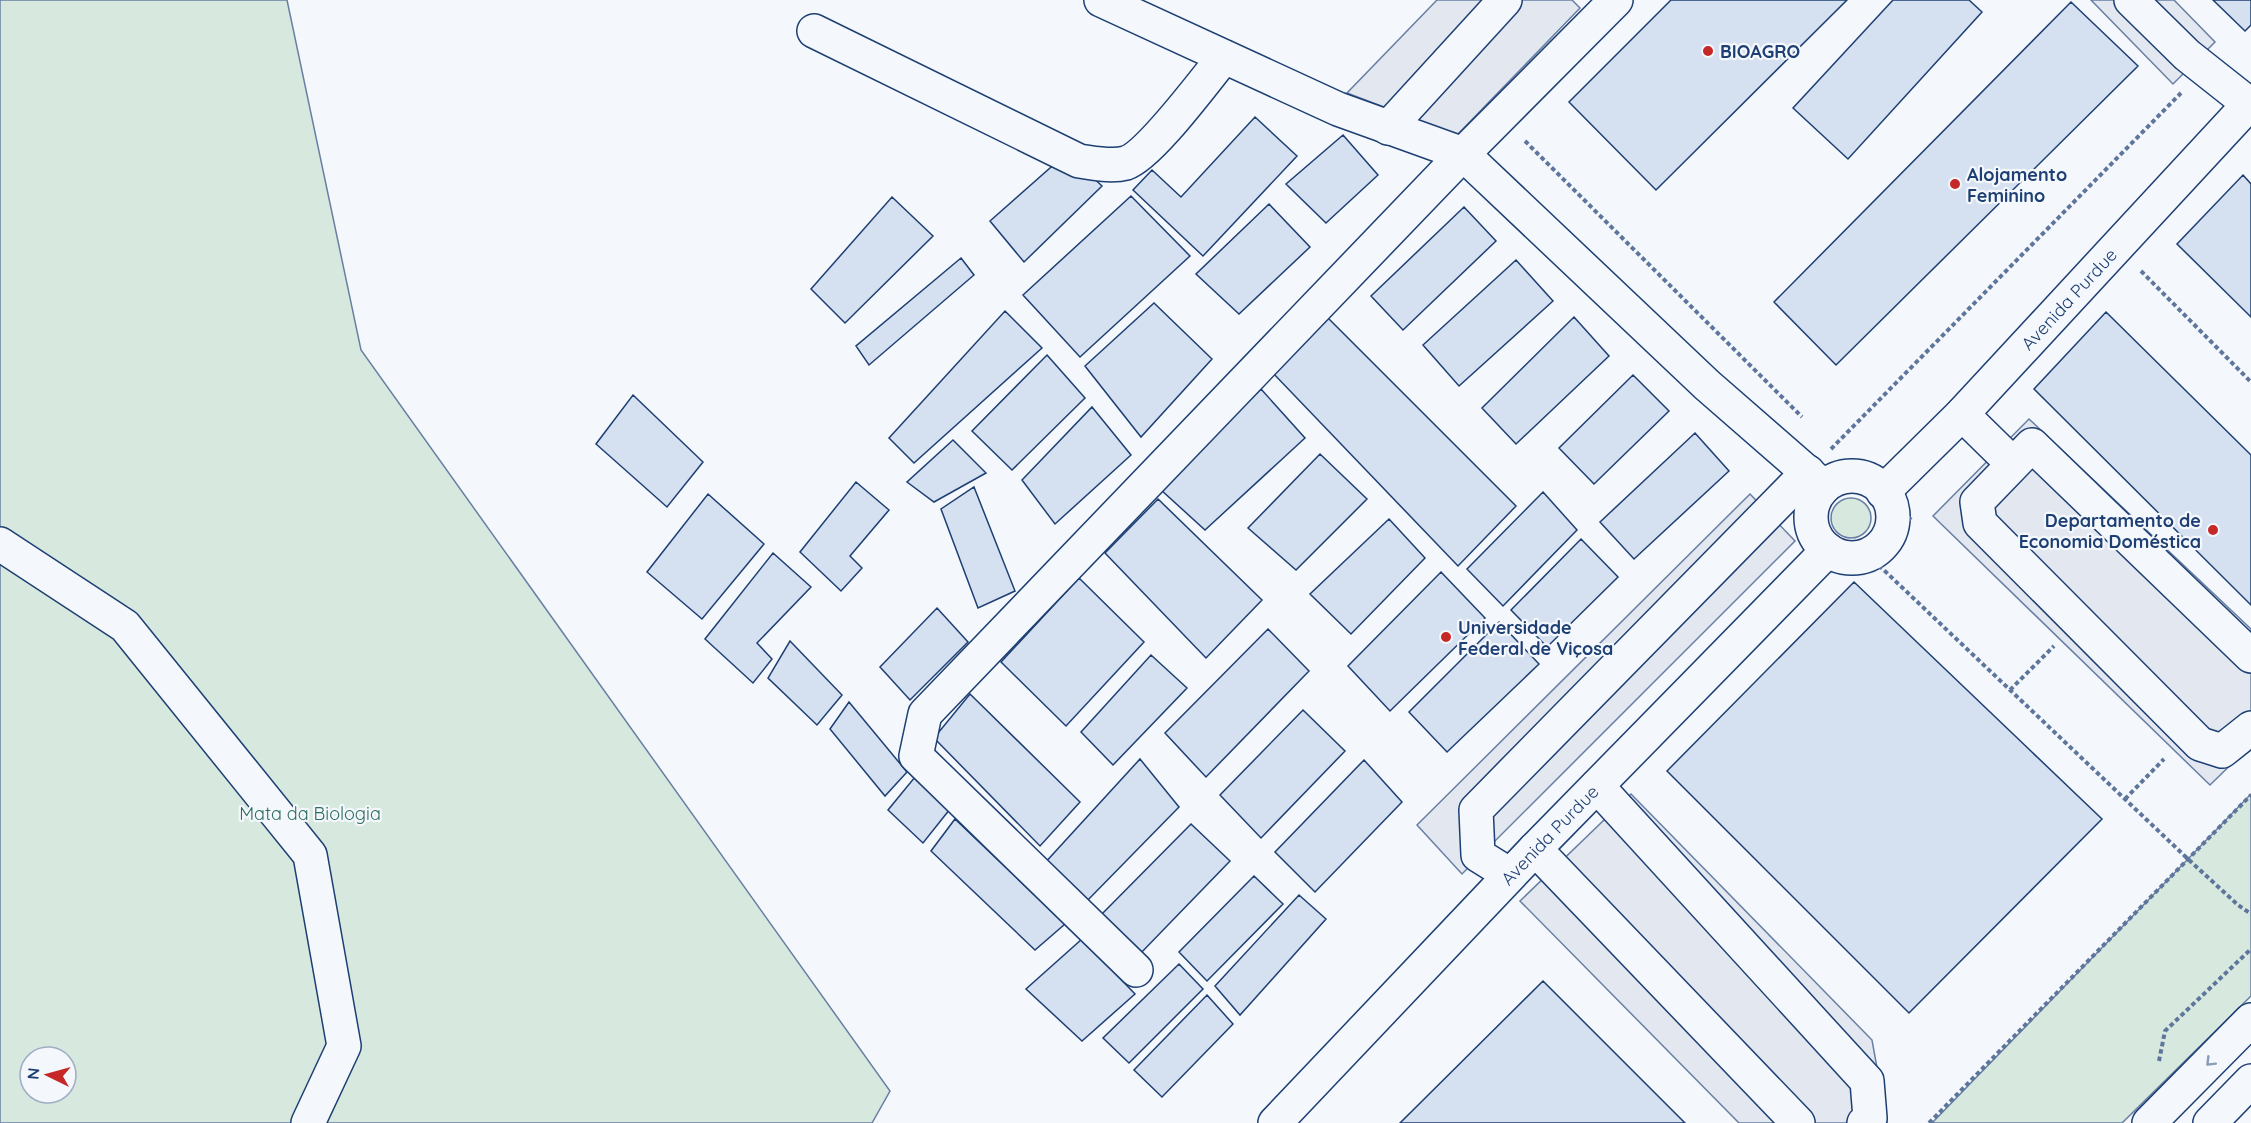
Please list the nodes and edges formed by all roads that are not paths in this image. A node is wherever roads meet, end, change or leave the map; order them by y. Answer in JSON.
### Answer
{"nodes":[{"id":1,"x":1101,"y":0,"type":"edge"},
{"id":2,"x":1505,"y":0,"type":"edge"},
{"id":3,"x":1616,"y":0,"type":"edge"},
{"id":4,"x":2131,"y":0,"type":"edge"},
{"id":5,"x":814,"y":31,"type":"dead end"},
{"id":6,"x":1224,"y":57,"type":"junction"},
{"id":7,"x":2250,"y":103,"type":"edge"},
{"id":8,"x":1388,"y":128,"type":"junction"},
{"id":9,"x":1464,"y":154,"type":"junction"},
{"id":10,"x":1962,"y":414,"type":"junction"},
{"id":11,"x":2013,"y":464,"type":"junction"},
{"id":12,"x":1816,"y":480,"type":"junction"},
{"id":13,"x":1883,"y":492,"type":"junction"},
{"id":14,"x":0,"y":544,"type":"edge"},
{"id":15,"x":1828,"y":550,"type":"junction"},
{"id":16,"x":2251,"y":656,"type":"edge"},
{"id":17,"x":2251,"y":728,"type":"edge"},
{"id":18,"x":1598,"y":786,"type":"junction"},
{"id":19,"x":1535,"y":849,"type":"junction"},
{"id":20,"x":1510,"y":875,"type":"junction"},
{"id":21,"x":1136,"y":970,"type":"dead end"},
{"id":22,"x":2251,"y":1020,"type":"edge"},
{"id":23,"x":2251,"y":1082,"type":"edge"},
{"id":24,"x":308,"y":1123,"type":"edge"},
{"id":25,"x":1275,"y":1123,"type":"edge"},
{"id":26,"x":1798,"y":1123,"type":"edge"},
{"id":27,"x":1864,"y":1123,"type":"edge"},
{"id":28,"x":2149,"y":1123,"type":"edge"},
{"id":29,"x":2210,"y":1123,"type":"edge"}],
"edges":[{"from":1,"to":6,"type":"street"},
{"from":2,"to":8,"type":"street"},
{"from":3,"to":9,"type":"street"},
{"from":4,"to":7,"type":"street"},
{"from":5,"to":6,"type":"street"},
{"from":6,"to":8,"type":"street"},
{"from":7,"to":10,"type":"street","name":"Avenida Purdue"},
{"from":8,"to":9,"type":"street"},
{"from":9,"to":12,"type":"street"},
{"from":9,"to":21,"type":"street"},
{"from":10,"to":11,"type":"street"},
{"from":10,"to":13,"type":"street","name":"Avenida Purdue"},
{"from":11,"to":16,"type":"street"},
{"from":11,"to":17,"type":"street"},
{"from":12,"to":13,"type":"street"},
{"from":12,"to":15,"type":"street"},
{"from":12,"to":20,"type":"street"},
{"from":13,"to":15,"type":"street"},
{"from":14,"to":24,"type":"street"},
{"from":15,"to":18,"type":"street","name":"Avenida Purdue"},
{"from":18,"to":19,"type":"street","name":"Avenida Purdue"},
{"from":18,"to":27,"type":"street"},
{"from":19,"to":20,"type":"street","name":"Avenida Purdue"},
{"from":19,"to":26,"type":"street"},
{"from":20,"to":25,"type":"street","name":"Avenida Purdue"},
{"from":22,"to":28,"type":"street","one_way":true},
{"from":23,"to":29,"type":"street"}]}
